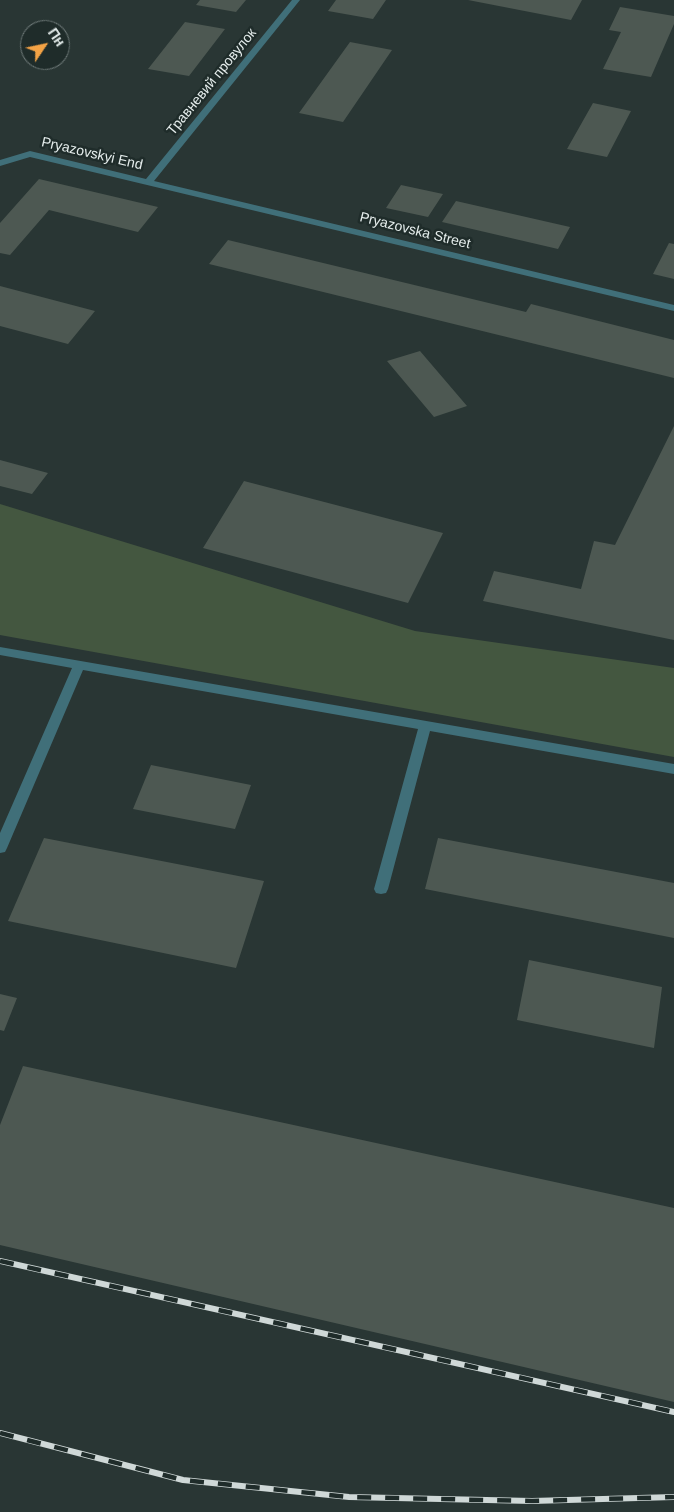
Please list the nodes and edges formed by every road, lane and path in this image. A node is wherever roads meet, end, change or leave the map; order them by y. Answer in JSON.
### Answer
{"nodes":[{"id":1,"x":296,"y":0,"type":"edge"},
{"id":2,"x":0,"y":163,"type":"edge"},
{"id":3,"x":149,"y":181,"type":"junction"},
{"id":4,"x":674,"y":308,"type":"edge"},
{"id":5,"x":0,"y":651,"type":"edge"},
{"id":6,"x":79,"y":665,"type":"junction"},
{"id":7,"x":425,"y":726,"type":"junction"},
{"id":8,"x":674,"y":769,"type":"edge"},
{"id":9,"x":0,"y":848,"type":"edge"},
{"id":10,"x":381,"y":889,"type":"dead end"}],
"edges":[{"from":1,"to":3,"type":"street","name":"Травневий провулок"},
{"from":2,"to":3,"type":"street","name":"Pryazovskyi End"},
{"from":3,"to":4,"type":"street","name":"Pryazovska Street"},
{"from":5,"to":6,"type":"street"},
{"from":6,"to":7,"type":"street"},
{"from":6,"to":9,"type":"street"},
{"from":7,"to":8,"type":"street"},
{"from":7,"to":10,"type":"street"}]}
